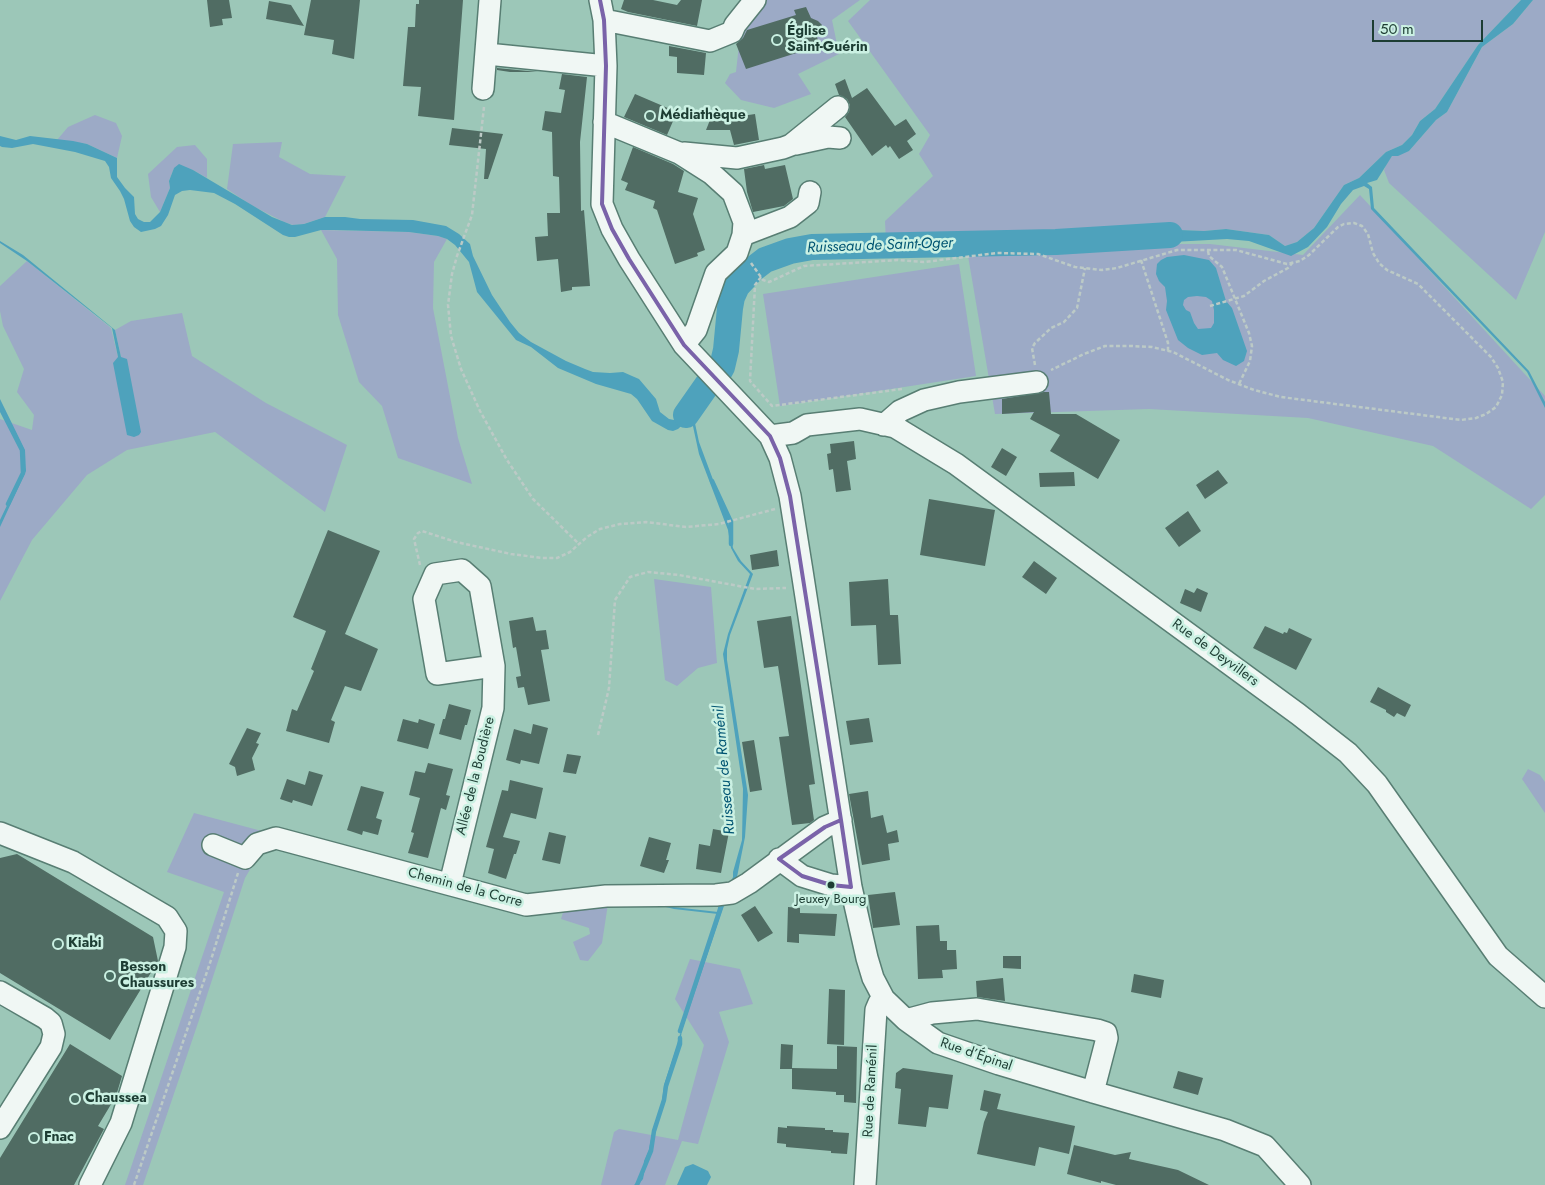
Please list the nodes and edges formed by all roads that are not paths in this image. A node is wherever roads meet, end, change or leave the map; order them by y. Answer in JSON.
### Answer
{"nodes":[{"id":1,"x":490,"y":0,"type":"edge"},
{"id":2,"x":755,"y":0,"type":"edge"},
{"id":3,"x":602,"y":10,"type":"edge"},
{"id":4,"x":486,"y":54,"type":"junction"},
{"id":5,"x":606,"y":66,"type":"junction"},
{"id":6,"x":483,"y":89,"type":"road end"},
{"id":7,"x":838,"y":107,"type":"dead end"},
{"id":8,"x":604,"y":122,"type":"junction"},
{"id":9,"x":840,"y":138,"type":"dead end"},
{"id":10,"x":791,"y":145,"type":"junction"},
{"id":11,"x":679,"y":153,"type":"junction"},
{"id":12,"x":810,"y":192,"type":"dead end"},
{"id":13,"x":742,"y":235,"type":"junction"},
{"id":14,"x":684,"y":345,"type":"junction"},
{"id":15,"x":1041,"y":373,"type":"road end"},
{"id":16,"x":884,"y":424,"type":"junction"},
{"id":17,"x":766,"y":431,"type":"junction"},
{"id":18,"x":494,"y":666,"type":"junction"},
{"id":19,"x":841,"y":820,"type":"junction"},
{"id":20,"x":0,"y":834,"type":"edge"},
{"id":21,"x":213,"y":845,"type":"dead end"},
{"id":22,"x":779,"y":859,"type":"junction"},
{"id":23,"x":450,"y":884,"type":"junction"},
{"id":24,"x":851,"y":887,"type":"junction"},
{"id":25,"x":0,"y":992,"type":"edge"},
{"id":26,"x":1545,"y":997,"type":"edge"},
{"id":27,"x":884,"y":999,"type":"junction"},
{"id":28,"x":906,"y":1020,"type":"junction"},
{"id":29,"x":1093,"y":1092,"type":"junction"},
{"id":30,"x":0,"y":1128,"type":"edge"},
{"id":31,"x":90,"y":1185,"type":"edge"},
{"id":32,"x":865,"y":1185,"type":"edge"},
{"id":33,"x":1300,"y":1185,"type":"edge"}],
"edges":[{"from":1,"to":4,"type":"street"},
{"from":2,"to":3,"type":"street"},
{"from":3,"to":5,"type":"street"},
{"from":4,"to":5,"type":"street"},
{"from":4,"to":6,"type":"street"},
{"from":5,"to":8,"type":"street"},
{"from":7,"to":10,"type":"street"},
{"from":8,"to":11,"type":"street"},
{"from":8,"to":14,"type":"street"},
{"from":9,"to":10,"type":"street"},
{"from":10,"to":11,"type":"street"},
{"from":11,"to":13,"type":"street"},
{"from":12,"to":13,"type":"street"},
{"from":13,"to":14,"type":"street"},
{"from":14,"to":17,"type":"street"},
{"from":15,"to":16,"type":"street"},
{"from":16,"to":17,"type":"street","name":"Rue de Deyvillers"},
{"from":16,"to":26,"type":"street","name":"Rue de Deyvillers"},
{"from":17,"to":19,"type":"street","name":"Rue d’Épinal"},
{"from":18,"to":18,"type":"street","name":"Allée de la Boudière"},
{"from":18,"to":23,"type":"street","name":"Allée de la Boudière"},
{"from":19,"to":22,"type":"street","name":"Chemin de la Corre"},
{"from":19,"to":24,"type":"street","name":"Rue d’Épinal"},
{"from":20,"to":31,"type":"street"},
{"from":21,"to":23,"type":"street","name":"Chemin de la Corre"},
{"from":22,"to":23,"type":"street","name":"Chemin de la Corre"},
{"from":22,"to":24,"type":"street"},
{"from":24,"to":27,"type":"street","name":"Rue d’Épinal"},
{"from":25,"to":30,"type":"street"},
{"from":27,"to":28,"type":"street","name":"Rue d’Épinal"},
{"from":27,"to":32,"type":"street","name":"Rue de Raménil"},
{"from":28,"to":29,"type":"street","name":"Rue d’Épinal"},
{"from":28,"to":29,"type":"street"},
{"from":29,"to":33,"type":"street","name":"Rue d’Épinal"}]}
